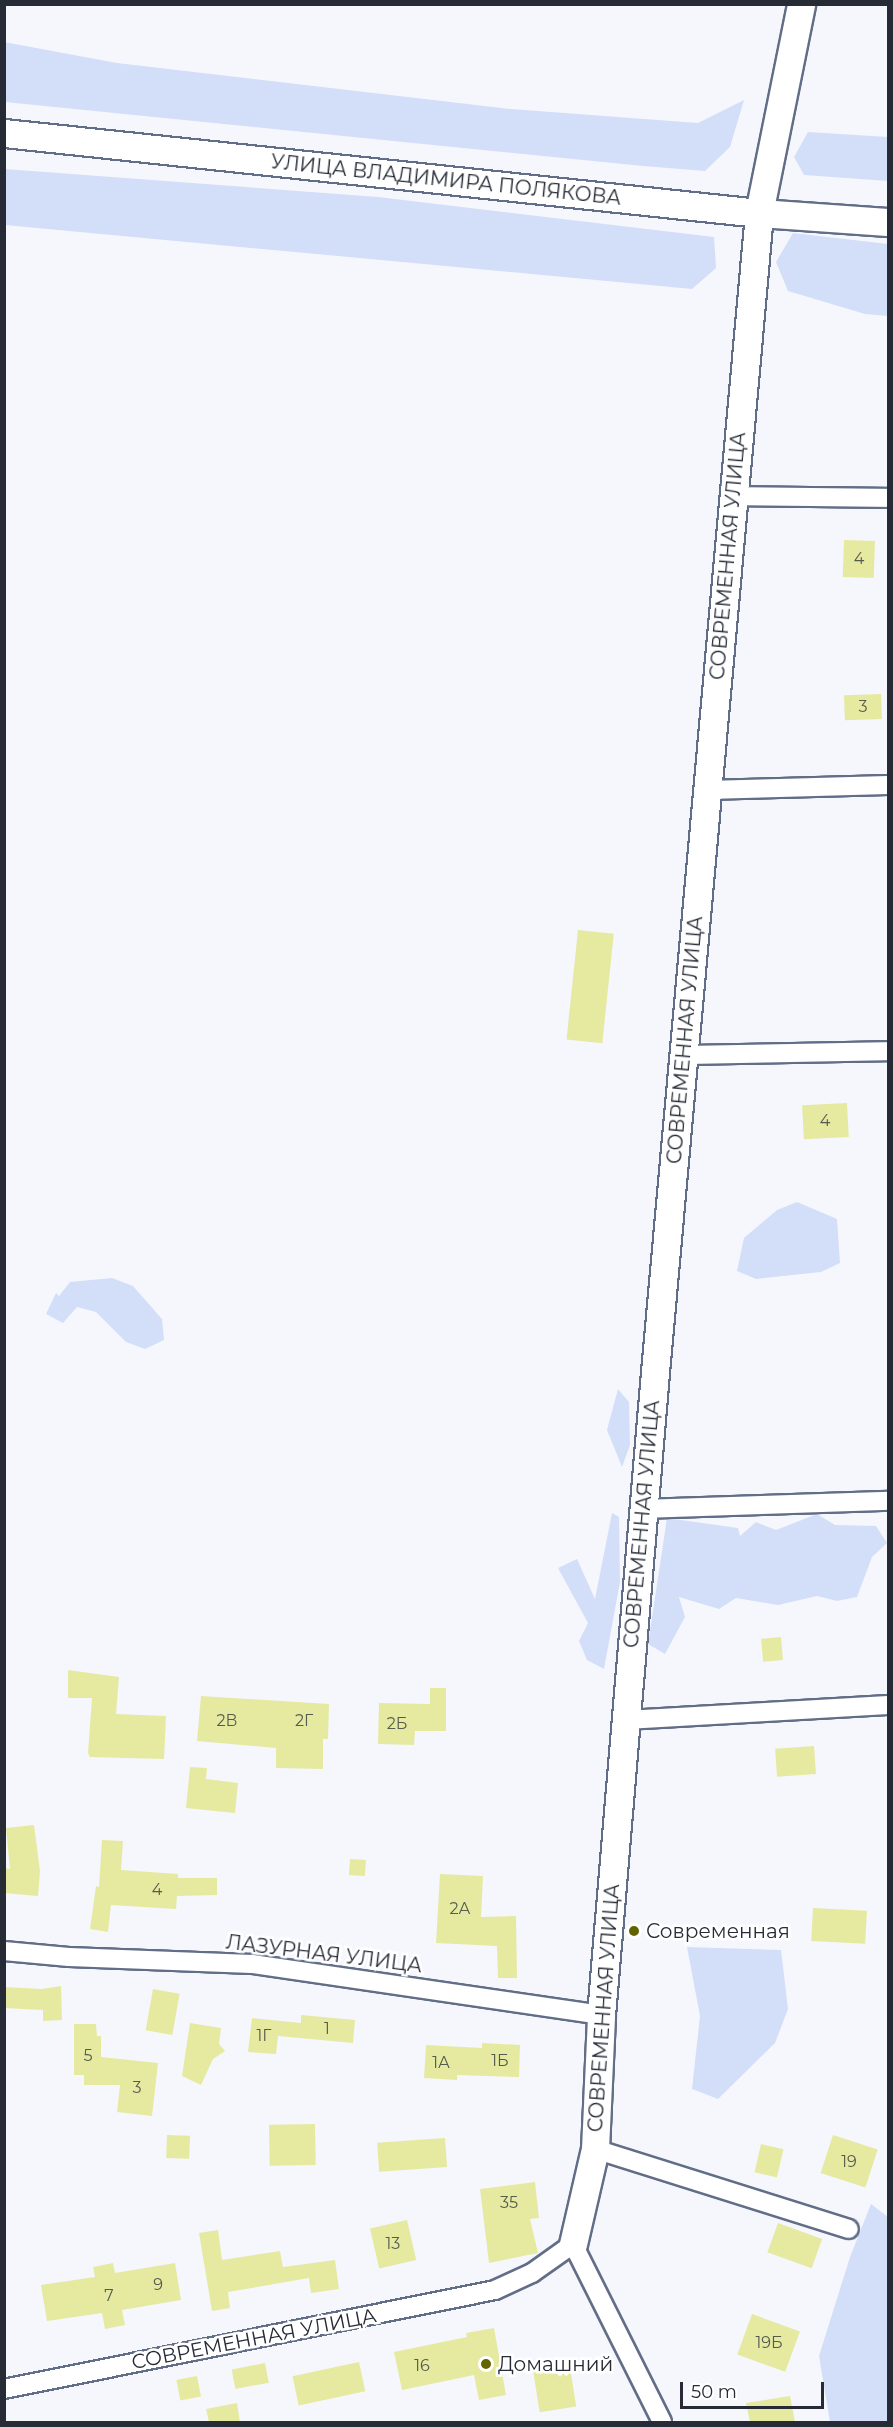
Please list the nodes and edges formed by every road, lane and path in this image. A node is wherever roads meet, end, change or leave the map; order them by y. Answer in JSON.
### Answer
{"nodes":[{"id":1,"x":801,"y":4,"type":"edge"},
{"id":2,"x":4,"y":133,"type":"edge"},
{"id":3,"x":759,"y":213,"type":"junction"},
{"id":4,"x":888,"y":222,"type":"edge"},
{"id":5,"x":733,"y":496,"type":"junction"},
{"id":6,"x":888,"y":498,"type":"edge"},
{"id":7,"x":888,"y":785,"type":"edge"},
{"id":8,"x":707,"y":790,"type":"junction"},
{"id":9,"x":888,"y":1051,"type":"edge"},
{"id":10,"x":683,"y":1055,"type":"junction"},
{"id":11,"x":888,"y":1501,"type":"edge"},
{"id":12,"x":643,"y":1509,"type":"junction"},
{"id":13,"x":888,"y":1705,"type":"edge"},
{"id":14,"x":626,"y":1720,"type":"junction"},
{"id":15,"x":4,"y":1951,"type":"edge"},
{"id":16,"x":601,"y":2015,"type":"junction"},
{"id":17,"x":595,"y":2149,"type":"junction"},
{"id":18,"x":849,"y":2229,"type":"dead end"},
{"id":19,"x":573,"y":2244,"type":"junction"},
{"id":20,"x":4,"y":2390,"type":"edge"},
{"id":21,"x":662,"y":2422,"type":"edge"}],
"edges":[{"from":1,"to":3,"type":"street","name":"СОВРЕМЕННАЯ УЛИЦА"},
{"from":2,"to":3,"type":"street","name":"УЛИЦА ВЛАДИМИРА ПОЛЯКОВА"},
{"from":3,"to":4,"type":"street","name":"УЛИЦА ВЛАДИМИРА ПОЛЯКОВА"},
{"from":3,"to":5,"type":"street","name":"СОВРЕМЕННАЯ УЛИЦА"},
{"from":5,"to":6,"type":"street"},
{"from":5,"to":8,"type":"street","name":"СОВРЕМЕННАЯ УЛИЦА"},
{"from":7,"to":8,"type":"street"},
{"from":8,"to":10,"type":"street","name":"СОВРЕМЕННАЯ УЛИЦА"},
{"from":9,"to":10,"type":"street"},
{"from":10,"to":12,"type":"street","name":"СОВРЕМЕННАЯ УЛИЦА"},
{"from":11,"to":12,"type":"street"},
{"from":12,"to":14,"type":"street","name":"СОВРЕМЕННАЯ УЛИЦА"},
{"from":13,"to":14,"type":"street"},
{"from":14,"to":16,"type":"street","name":"СОВРЕМЕННАЯ УЛИЦА"},
{"from":15,"to":16,"type":"street","name":"ЛАЗУРНАЯ УЛИЦА"},
{"from":16,"to":17,"type":"street","name":"СОВРЕМЕННАЯ УЛИЦА"},
{"from":17,"to":18,"type":"street"},
{"from":17,"to":19,"type":"street","name":"СОВРЕМЕННАЯ УЛИЦА"},
{"from":19,"to":20,"type":"street","name":"СОВРЕМЕННАЯ УЛИЦА"},
{"from":19,"to":21,"type":"street"}]}
